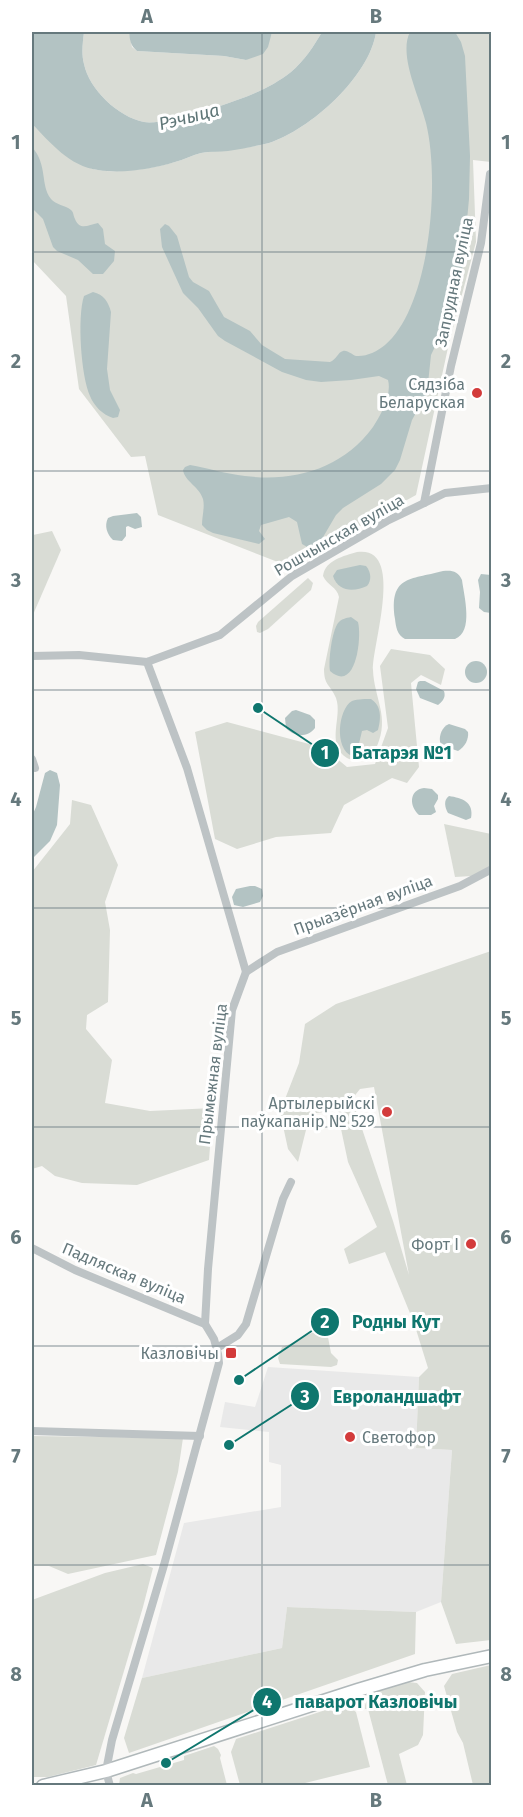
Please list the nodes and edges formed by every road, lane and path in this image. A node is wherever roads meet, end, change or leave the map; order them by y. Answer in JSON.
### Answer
{"nodes":[{"id":1,"x":490,"y":174,"type":"dead end"},
{"id":2,"x":492,"y":488,"type":"edge"},
{"id":3,"x":424,"y":503,"type":"junction"},
{"id":4,"x":32,"y":656,"type":"edge"},
{"id":5,"x":147,"y":662,"type":"junction"},
{"id":6,"x":492,"y":869,"type":"edge"},
{"id":7,"x":246,"y":972,"type":"junction"},
{"id":8,"x":291,"y":1182,"type":"dead end"},
{"id":9,"x":32,"y":1248,"type":"edge"},
{"id":10,"x":205,"y":1324,"type":"junction"},
{"id":11,"x":217,"y":1348,"type":"junction"},
{"id":12,"x":32,"y":1431,"type":"edge"},
{"id":13,"x":200,"y":1436,"type":"junction"},
{"id":14,"x":492,"y":1656,"type":"edge"},
{"id":15,"x":106,"y":1771,"type":"junction"},
{"id":16,"x":43,"y":1785,"type":"edge"},
{"id":17,"x":110,"y":1785,"type":"edge"}],
"edges":[{"from":1,"to":3,"type":"street","name":"Запрудная вуліца"},
{"from":2,"to":3,"type":"street","name":"Рошчынская вуліца"},
{"from":3,"to":5,"type":"street","name":"Рошчынская вуліца"},
{"from":4,"to":5,"type":"street"},
{"from":5,"to":7,"type":"street"},
{"from":6,"to":7,"type":"street","name":"Прыазёрная вуліца"},
{"from":7,"to":10,"type":"street","name":"Прымежная вуліца"},
{"from":8,"to":11,"type":"street"},
{"from":9,"to":10,"type":"street","name":"Падляская вуліца"},
{"from":10,"to":11,"type":"street","name":"Прымежная вуліца"},
{"from":11,"to":13,"type":"street","name":"Прымежная вуліца"},
{"from":12,"to":13,"type":"street"},
{"from":13,"to":15,"type":"street","name":"Прымежная вуліца"},
{"from":14,"to":15,"type":"main road"},
{"from":15,"to":16,"type":"main road"},
{"from":15,"to":17,"type":"street"}]}
